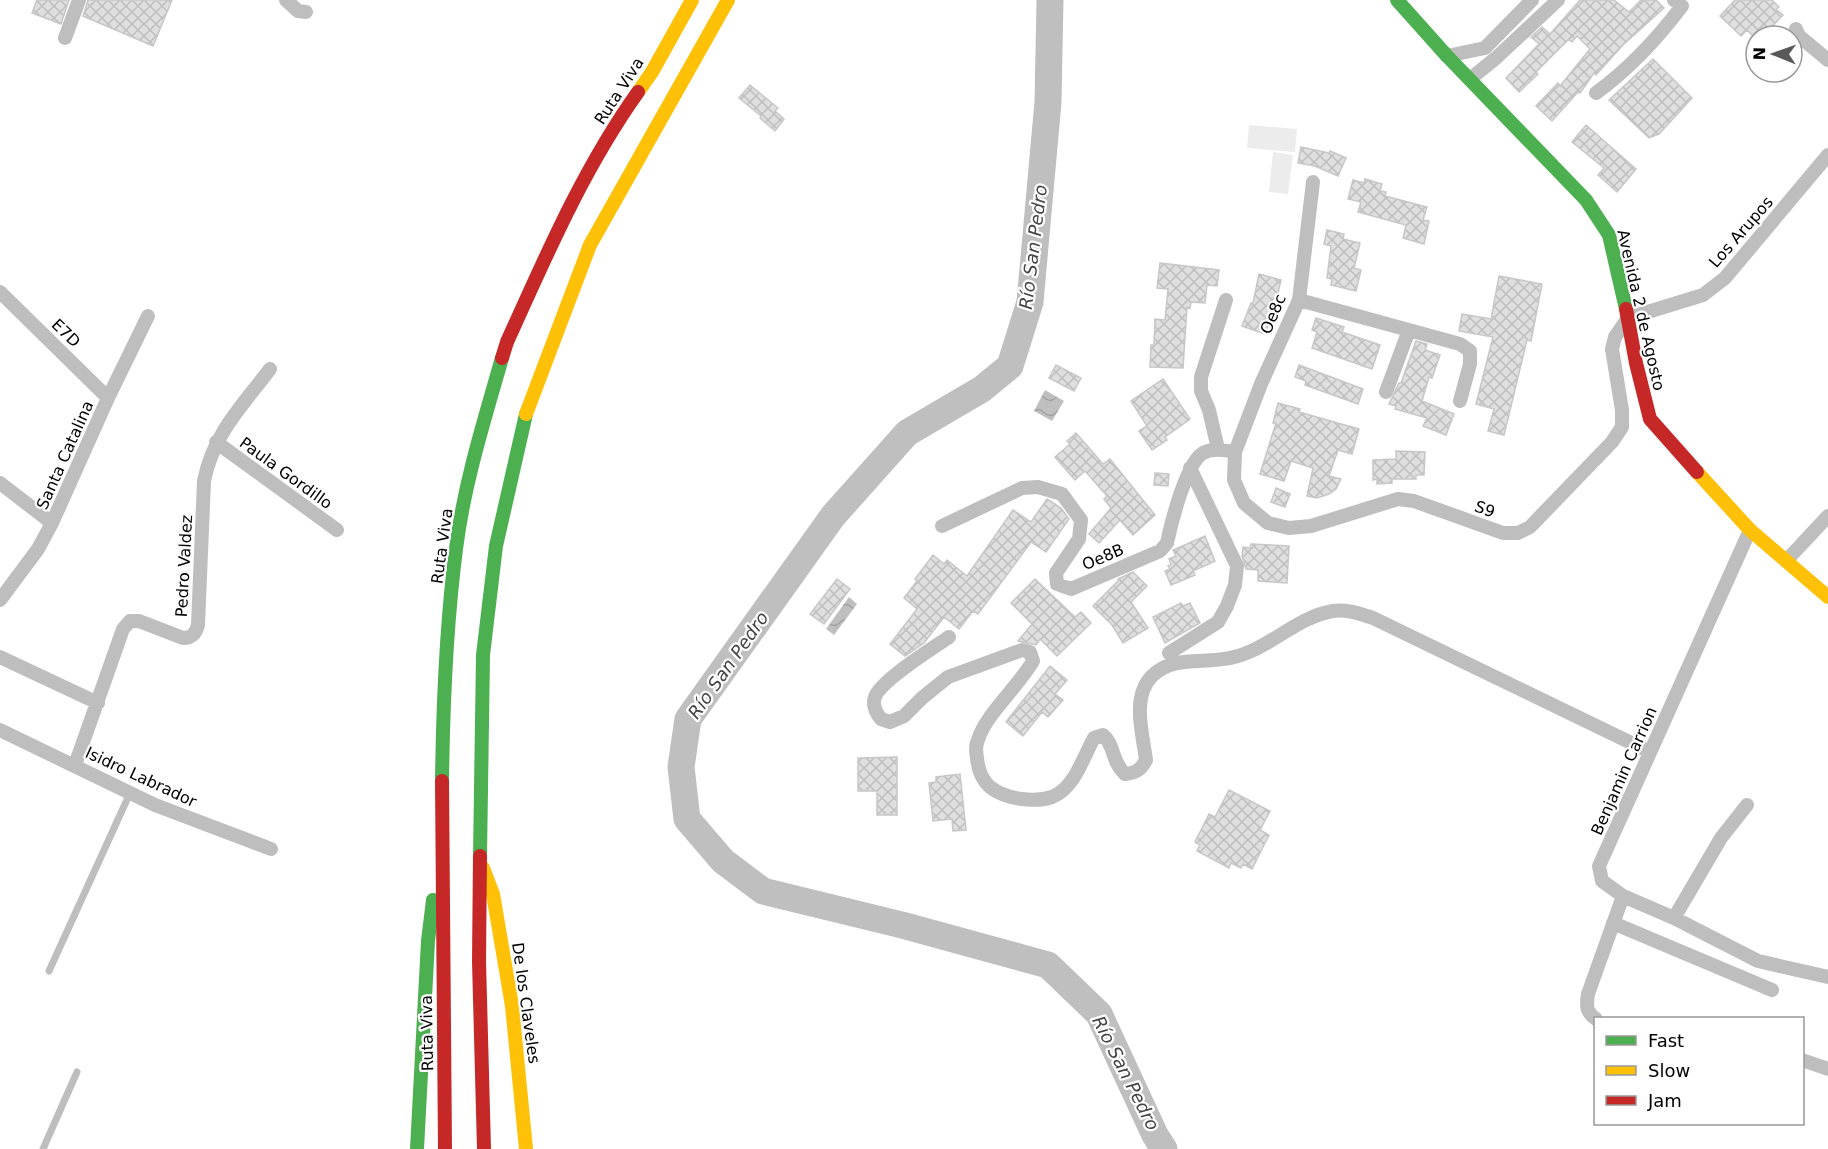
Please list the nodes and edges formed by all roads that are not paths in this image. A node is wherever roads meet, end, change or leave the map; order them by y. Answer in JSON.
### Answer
{"nodes":[{"id":1,"x":80,"y":0,"type":"edge"},
{"id":2,"x":286,"y":0,"type":"edge"},
{"id":3,"x":692,"y":0,"type":"edge"},
{"id":4,"x":728,"y":0,"type":"edge"},
{"id":5,"x":1397,"y":0,"type":"edge"},
{"id":6,"x":1532,"y":0,"type":"edge"},
{"id":7,"x":1558,"y":0,"type":"edge"},
{"id":8,"x":1674,"y":0,"type":"edge"},
{"id":9,"x":306,"y":12,"type":"dead end"},
{"id":10,"x":65,"y":38,"type":"dead end"},
{"id":11,"x":1804,"y":40,"type":"edge"},
{"id":12,"x":1447,"y":56,"type":"junction"},
{"id":13,"x":1828,"y":60,"type":"edge"},
{"id":14,"x":1470,"y":79,"type":"junction"},
{"id":15,"x":1596,"y":93,"type":"dead end"},
{"id":16,"x":1828,"y":155,"type":"edge"},
{"id":17,"x":1313,"y":182,"type":"dead end"},
{"id":18,"x":0,"y":292,"type":"edge"},
{"id":19,"x":1226,"y":300,"type":"dead end"},
{"id":20,"x":1299,"y":300,"type":"junction"},
{"id":21,"x":148,"y":316,"type":"dead end"},
{"id":22,"x":1628,"y":318,"type":"junction"},
{"id":23,"x":1408,"y":330,"type":"junction"},
{"id":24,"x":270,"y":369,"type":"dead end"},
{"id":25,"x":1386,"y":392,"type":"dead end"},
{"id":26,"x":108,"y":398,"type":"junction"},
{"id":27,"x":1460,"y":402,"type":"dead end"},
{"id":28,"x":216,"y":442,"type":"junction"},
{"id":29,"x":1218,"y":449,"type":"junction"},
{"id":30,"x":1235,"y":452,"type":"junction"},
{"id":31,"x":1190,"y":468,"type":"junction"},
{"id":32,"x":0,"y":483,"type":"edge"},
{"id":33,"x":1828,"y":516,"type":"edge"},
{"id":34,"x":52,"y":523,"type":"junction"},
{"id":35,"x":942,"y":526,"type":"dead end"},
{"id":36,"x":337,"y":530,"type":"dead end"},
{"id":37,"x":1750,"y":530,"type":"junction"},
{"id":38,"x":1786,"y":561,"type":"junction"},
{"id":39,"x":1828,"y":597,"type":"edge"},
{"id":40,"x":0,"y":600,"type":"edge"},
{"id":41,"x":949,"y":637,"type":"dead end"},
{"id":42,"x":1169,"y":653,"type":"dead end"},
{"id":43,"x":0,"y":657,"type":"edge"},
{"id":44,"x":98,"y":703,"type":"junction"},
{"id":45,"x":0,"y":730,"type":"edge"},
{"id":46,"x":1650,"y":752,"type":"junction"},
{"id":47,"x":75,"y":765,"type":"junction"},
{"id":48,"x":130,"y":793,"type":"junction"},
{"id":49,"x":1747,"y":805,"type":"dead end"},
{"id":50,"x":441,"y":829,"type":"junction"},
{"id":51,"x":271,"y":849,"type":"dead end"},
{"id":52,"x":481,"y":864,"type":"junction"},
{"id":53,"x":1623,"y":896,"type":"junction"},
{"id":54,"x":1674,"y":918,"type":"junction"},
{"id":55,"x":1613,"y":923,"type":"junction"},
{"id":56,"x":49,"y":971,"type":"dead end"},
{"id":57,"x":1828,"y":977,"type":"edge"},
{"id":58,"x":1772,"y":990,"type":"dead end"},
{"id":59,"x":1594,"y":1018,"type":"edge"},
{"id":60,"x":1804,"y":1060,"type":"edge"},
{"id":61,"x":1828,"y":1069,"type":"edge"},
{"id":62,"x":77,"y":1072,"type":"dead end"},
{"id":63,"x":43,"y":1149,"type":"edge"},
{"id":64,"x":417,"y":1149,"type":"edge"},
{"id":65,"x":445,"y":1149,"type":"edge"},
{"id":66,"x":484,"y":1149,"type":"edge"},
{"id":67,"x":526,"y":1149,"type":"edge"}],
"edges":[{"from":1,"to":10,"type":"street"},
{"from":2,"to":9,"type":"street"},
{"from":3,"to":50,"type":"main road","name":"Ruta Viva"},
{"from":4,"to":52,"type":"main road"},
{"from":5,"to":12,"type":"main road","name":"Avenida 2 de Agosto"},
{"from":6,"to":12,"type":"street"},
{"from":7,"to":14,"type":"street"},
{"from":8,"to":15,"type":"street"},
{"from":11,"to":13,"type":"street"},
{"from":12,"to":14,"type":"main road","name":"Avenida 2 de Agosto"},
{"from":14,"to":22,"type":"main road","name":"Avenida 2 de Agosto"},
{"from":16,"to":22,"type":"street","name":"Los Arupos"},
{"from":17,"to":20,"type":"street","name":"Oe8c"},
{"from":18,"to":26,"type":"street","name":"E7D"},
{"from":19,"to":29,"type":"street"},
{"from":20,"to":23,"type":"street"},
{"from":20,"to":30,"type":"street","name":"Oe8c"},
{"from":21,"to":26,"type":"street","name":"Santa Catalina"},
{"from":22,"to":30,"type":"street","name":"S9"},
{"from":22,"to":37,"type":"main road","name":"Avenida 2 de Agosto"},
{"from":23,"to":25,"type":"street"},
{"from":23,"to":27,"type":"street"},
{"from":24,"to":28,"type":"street","name":"Pedro Valdez"},
{"from":26,"to":34,"type":"street","name":"Santa Catalina"},
{"from":28,"to":36,"type":"street","name":"Paula Gordillo"},
{"from":28,"to":44,"type":"street","name":"Pedro Valdez"},
{"from":29,"to":30,"type":"street"},
{"from":29,"to":31,"type":"street"},
{"from":31,"to":35,"type":"street","name":"Oe8B"},
{"from":31,"to":42,"type":"street"},
{"from":32,"to":34,"type":"street"},
{"from":33,"to":38,"type":"street"},
{"from":34,"to":40,"type":"street","name":"Santa Catalina"},
{"from":37,"to":38,"type":"main road","name":"Avenida 2 de Agosto"},
{"from":37,"to":46,"type":"street","name":"Benjamin Carrion"},
{"from":38,"to":39,"type":"main road","name":"Avenida 2 de Agosto"},
{"from":41,"to":46,"type":"street"},
{"from":43,"to":44,"type":"street"},
{"from":44,"to":47,"type":"street","name":"Pedro Valdez"},
{"from":45,"to":47,"type":"street","name":"Isidro Labrador"},
{"from":46,"to":53,"type":"street","name":"Benjamin Carrion"},
{"from":47,"to":48,"type":"street","name":"Isidro Labrador"},
{"from":48,"to":51,"type":"street","name":"Isidro Labrador"},
{"from":48,"to":56,"type":"lane"},
{"from":49,"to":54,"type":"street"},
{"from":50,"to":64,"type":"main road"},
{"from":50,"to":65,"type":"main road","name":"Ruta Viva"},
{"from":52,"to":66,"type":"main road"},
{"from":52,"to":67,"type":"main road","name":"De los Claveles"},
{"from":53,"to":54,"type":"street","name":"Benjamin Carrion"},
{"from":53,"to":55,"type":"street"},
{"from":54,"to":57,"type":"street","name":"Benjamin Carrion"},
{"from":55,"to":58,"type":"street"},
{"from":55,"to":59,"type":"street"},
{"from":60,"to":61,"type":"street"},
{"from":62,"to":63,"type":"lane"}]}
